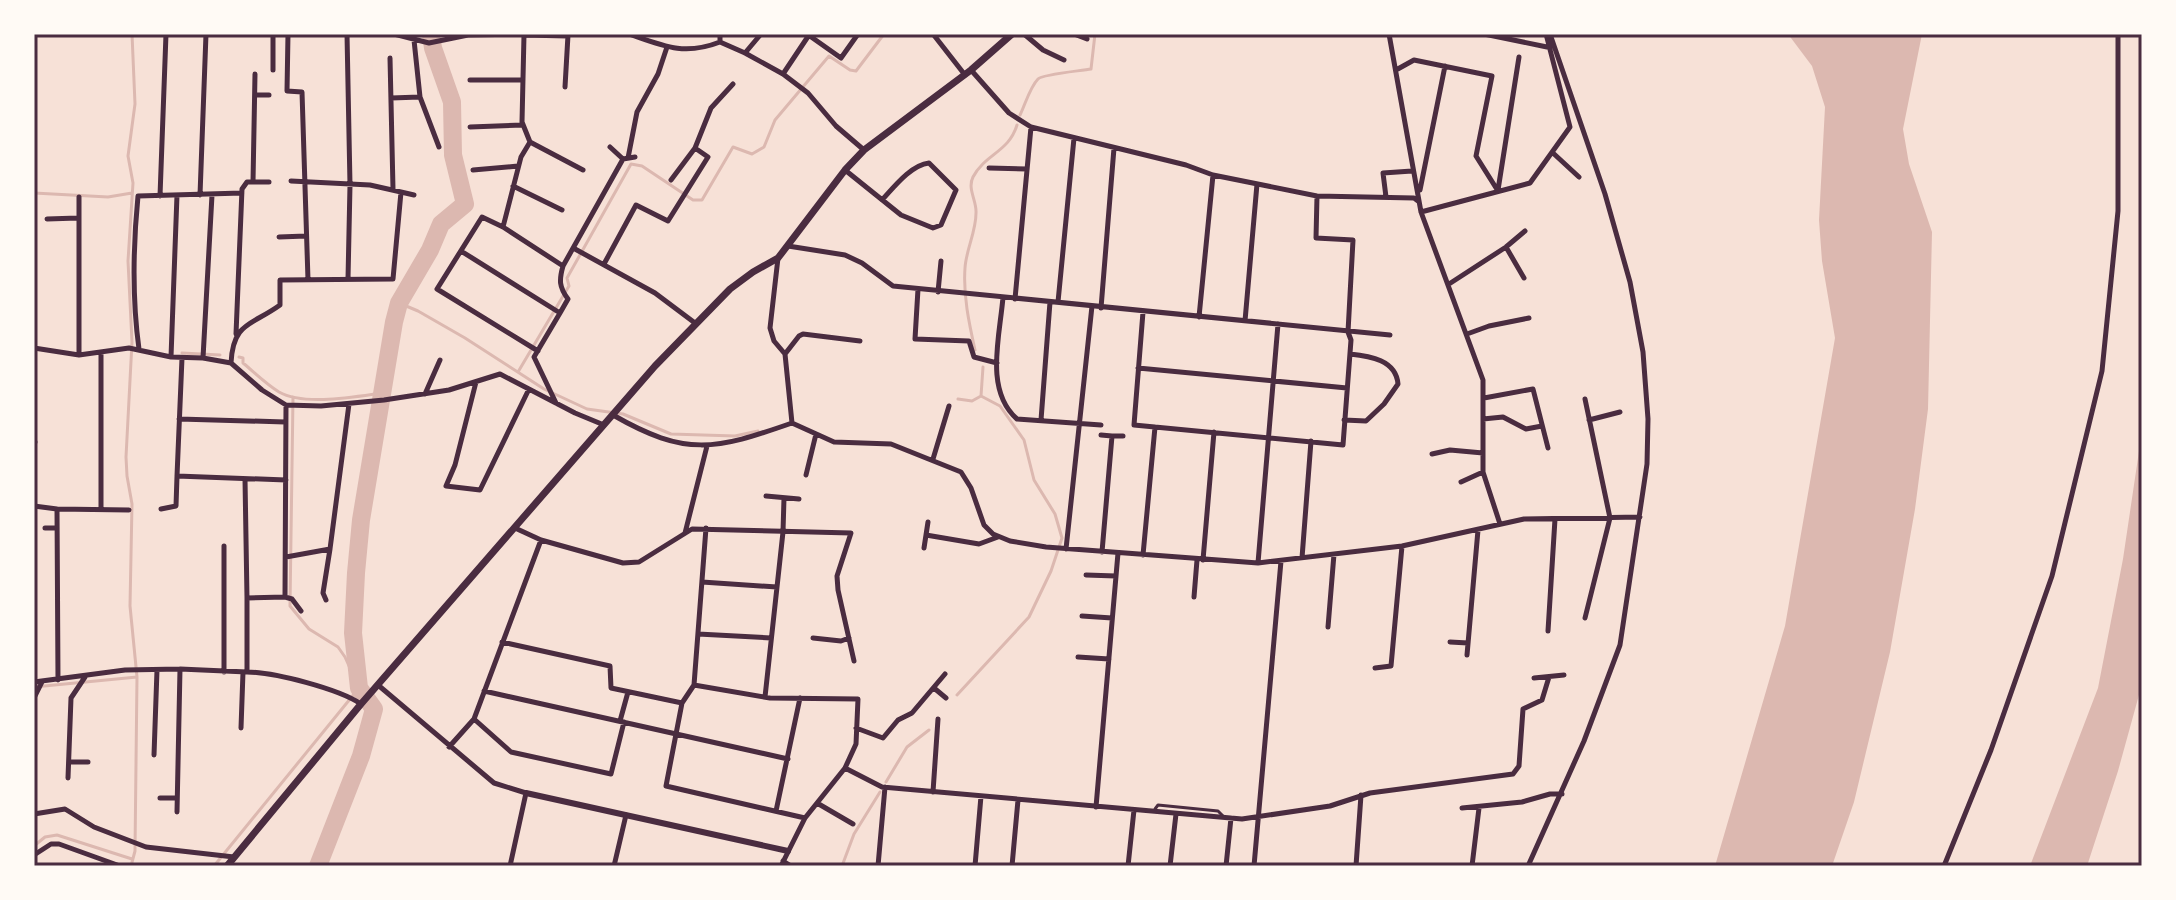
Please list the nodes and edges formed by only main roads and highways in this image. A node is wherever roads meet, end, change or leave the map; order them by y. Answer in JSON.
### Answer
{"nodes":[{"id":1,"x":1010,"y":35,"type":"edge"},
{"id":2,"x":227,"y":866,"type":"edge"}],
"edges":[{"from":1,"to":2,"type":"main road"}]}
